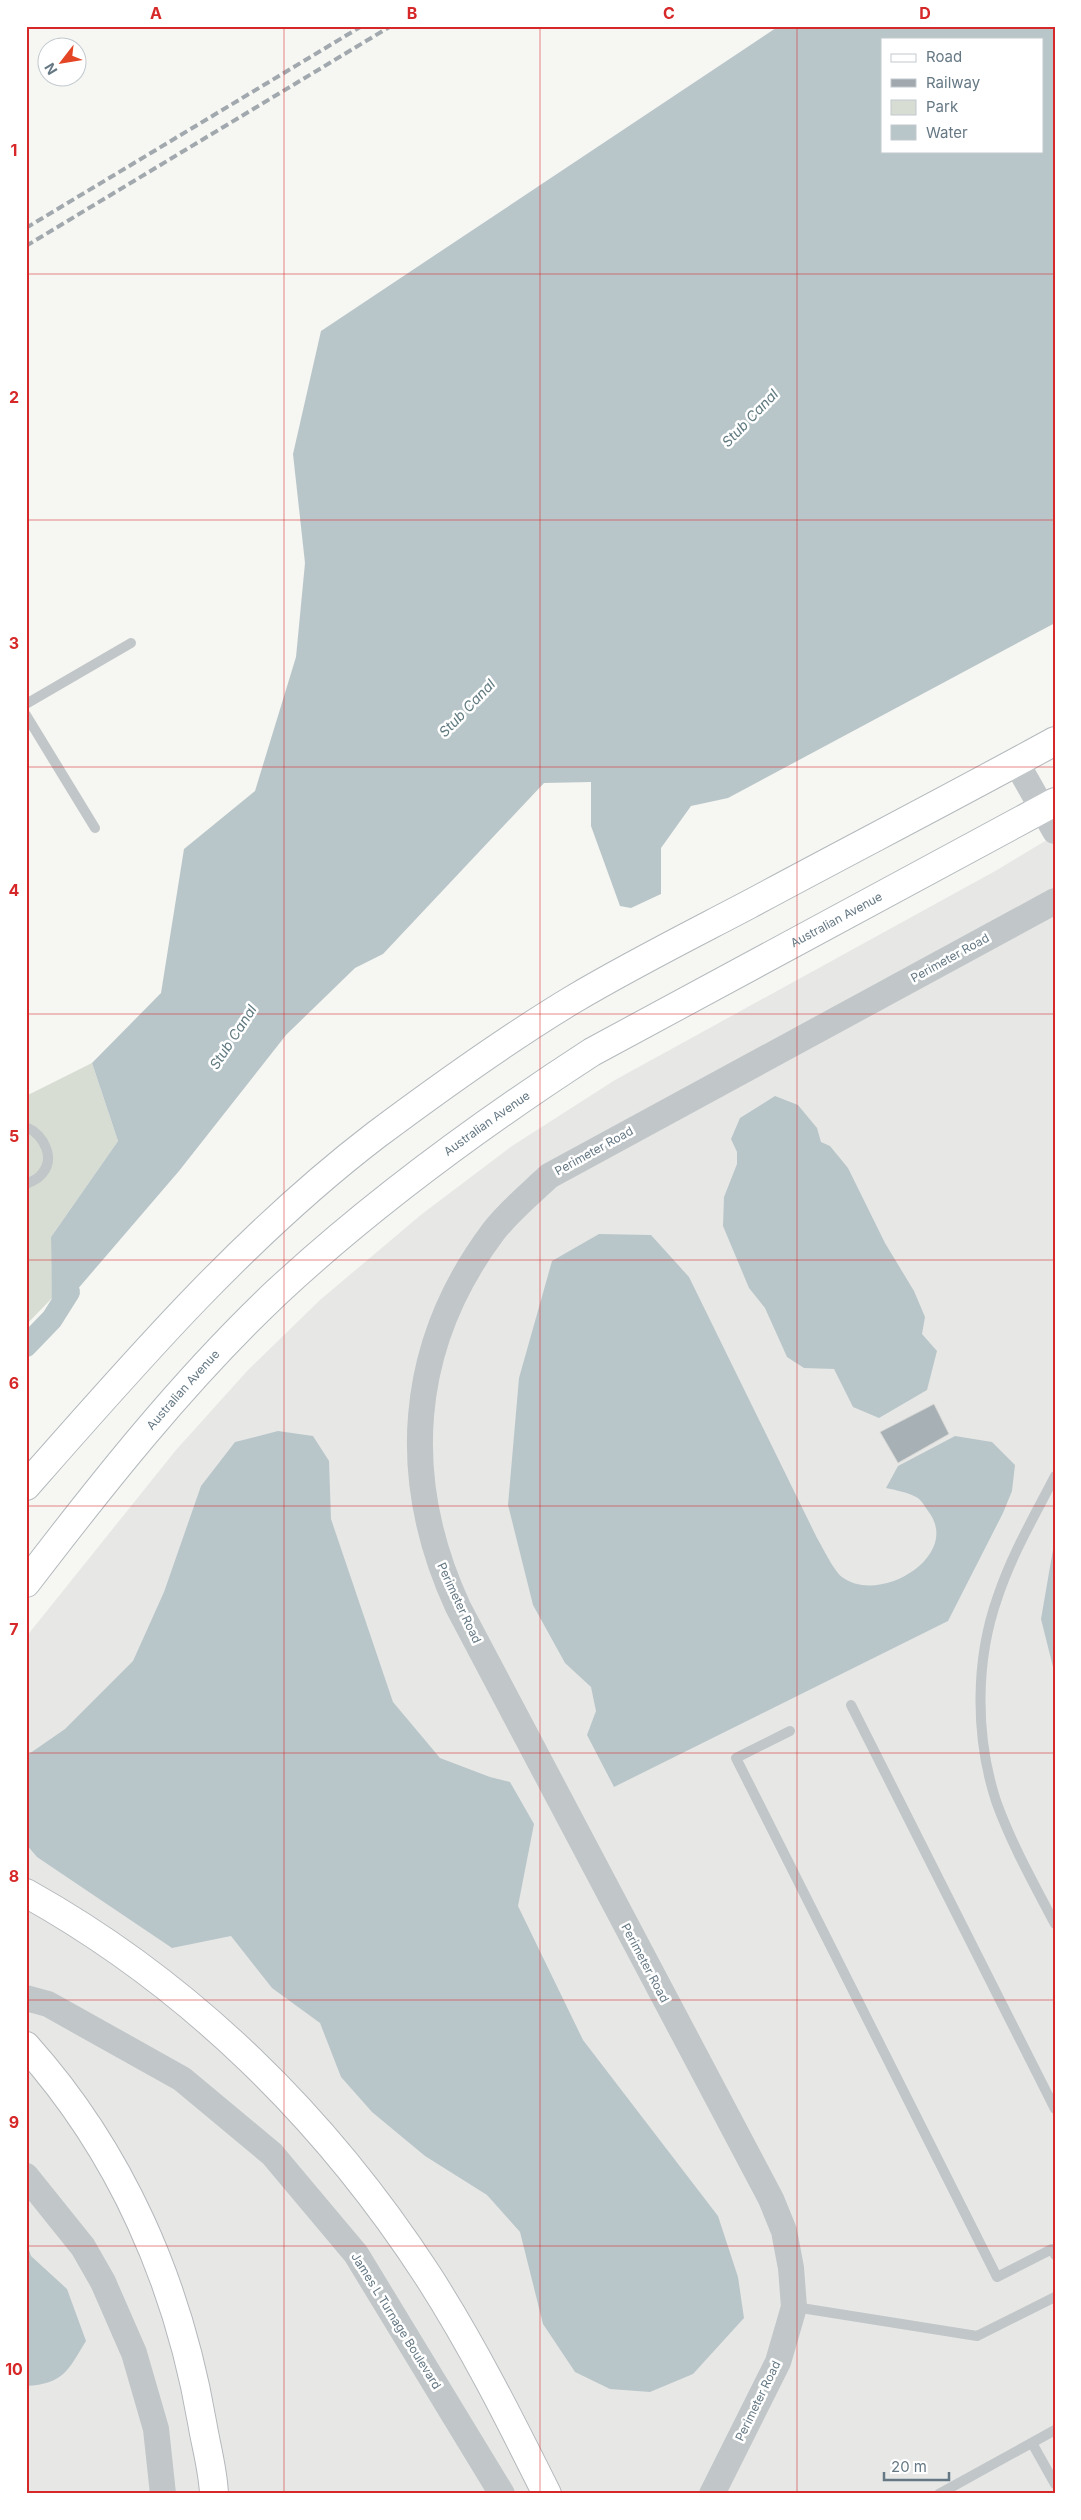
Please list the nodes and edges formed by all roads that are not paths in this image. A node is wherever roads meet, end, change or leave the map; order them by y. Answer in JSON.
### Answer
{"nodes":[{"id":1,"x":130,"y":643,"type":"dead end"},
{"id":2,"x":26,"y":704,"type":"edge"},
{"id":3,"x":26,"y":714,"type":"edge"},
{"id":4,"x":1055,"y":741,"type":"edge"},
{"id":5,"x":1016,"y":762,"type":"junction"},
{"id":6,"x":1051,"y":814,"type":"edge"},
{"id":7,"x":95,"y":828,"type":"dead end"},
{"id":8,"x":1055,"y":901,"type":"edge"},
{"id":9,"x":26,"y":1127,"type":"edge"},
{"id":10,"x":26,"y":1184,"type":"edge"},
{"id":11,"x":1055,"y":1476,"type":"edge"},
{"id":12,"x":26,"y":1486,"type":"edge"},
{"id":13,"x":26,"y":1583,"type":"edge"},
{"id":14,"x":851,"y":1705,"type":"dead end"},
{"id":15,"x":790,"y":1731,"type":"dead end"},
{"id":16,"x":26,"y":1893,"type":"edge"},
{"id":17,"x":1055,"y":1924,"type":"edge"},
{"id":18,"x":26,"y":1991,"type":"edge"},
{"id":19,"x":34,"y":2005,"type":"edge"},
{"id":20,"x":26,"y":2046,"type":"edge"},
{"id":21,"x":1055,"y":2109,"type":"edge"},
{"id":22,"x":26,"y":2176,"type":"edge"},
{"id":23,"x":1055,"y":2255,"type":"edge"},
{"id":24,"x":1055,"y":2297,"type":"edge"},
{"id":25,"x":794,"y":2307,"type":"junction"},
{"id":26,"x":1055,"y":2430,"type":"edge"},
{"id":27,"x":1032,"y":2443,"type":"junction"},
{"id":28,"x":1055,"y":2484,"type":"edge"},
{"id":29,"x":163,"y":2494,"type":"edge"},
{"id":30,"x":214,"y":2494,"type":"edge"},
{"id":31,"x":502,"y":2494,"type":"edge"},
{"id":32,"x":547,"y":2494,"type":"edge"},
{"id":33,"x":712,"y":2494,"type":"edge"},
{"id":34,"x":939,"y":2494,"type":"edge"}],
"edges":[{"from":1,"to":2,"type":"lane"},
{"from":3,"to":7,"type":"lane"},
{"from":4,"to":5,"type":"main road"},
{"from":5,"to":6,"type":"street"},
{"from":5,"to":12,"type":"main road"},
{"from":6,"to":13,"type":"main road","name":"Australian Avenue"},
{"from":8,"to":25,"type":"street","name":"Perimeter Road"},
{"from":9,"to":10,"type":"lane"},
{"from":11,"to":17,"type":"lane"},
{"from":14,"to":21,"type":"lane"},
{"from":15,"to":23,"type":"lane"},
{"from":16,"to":32,"type":"main road"},
{"from":18,"to":19,"type":"street","name":"James L Turnage Boulevard"},
{"from":19,"to":31,"type":"street","name":"James L Turnage Boulevard"},
{"from":20,"to":30,"type":"main road"},
{"from":22,"to":29,"type":"street"},
{"from":24,"to":25,"type":"lane"},
{"from":25,"to":33,"type":"street","name":"Perimeter Road"},
{"from":26,"to":27,"type":"lane"},
{"from":27,"to":28,"type":"lane"},
{"from":27,"to":34,"type":"lane"}]}
